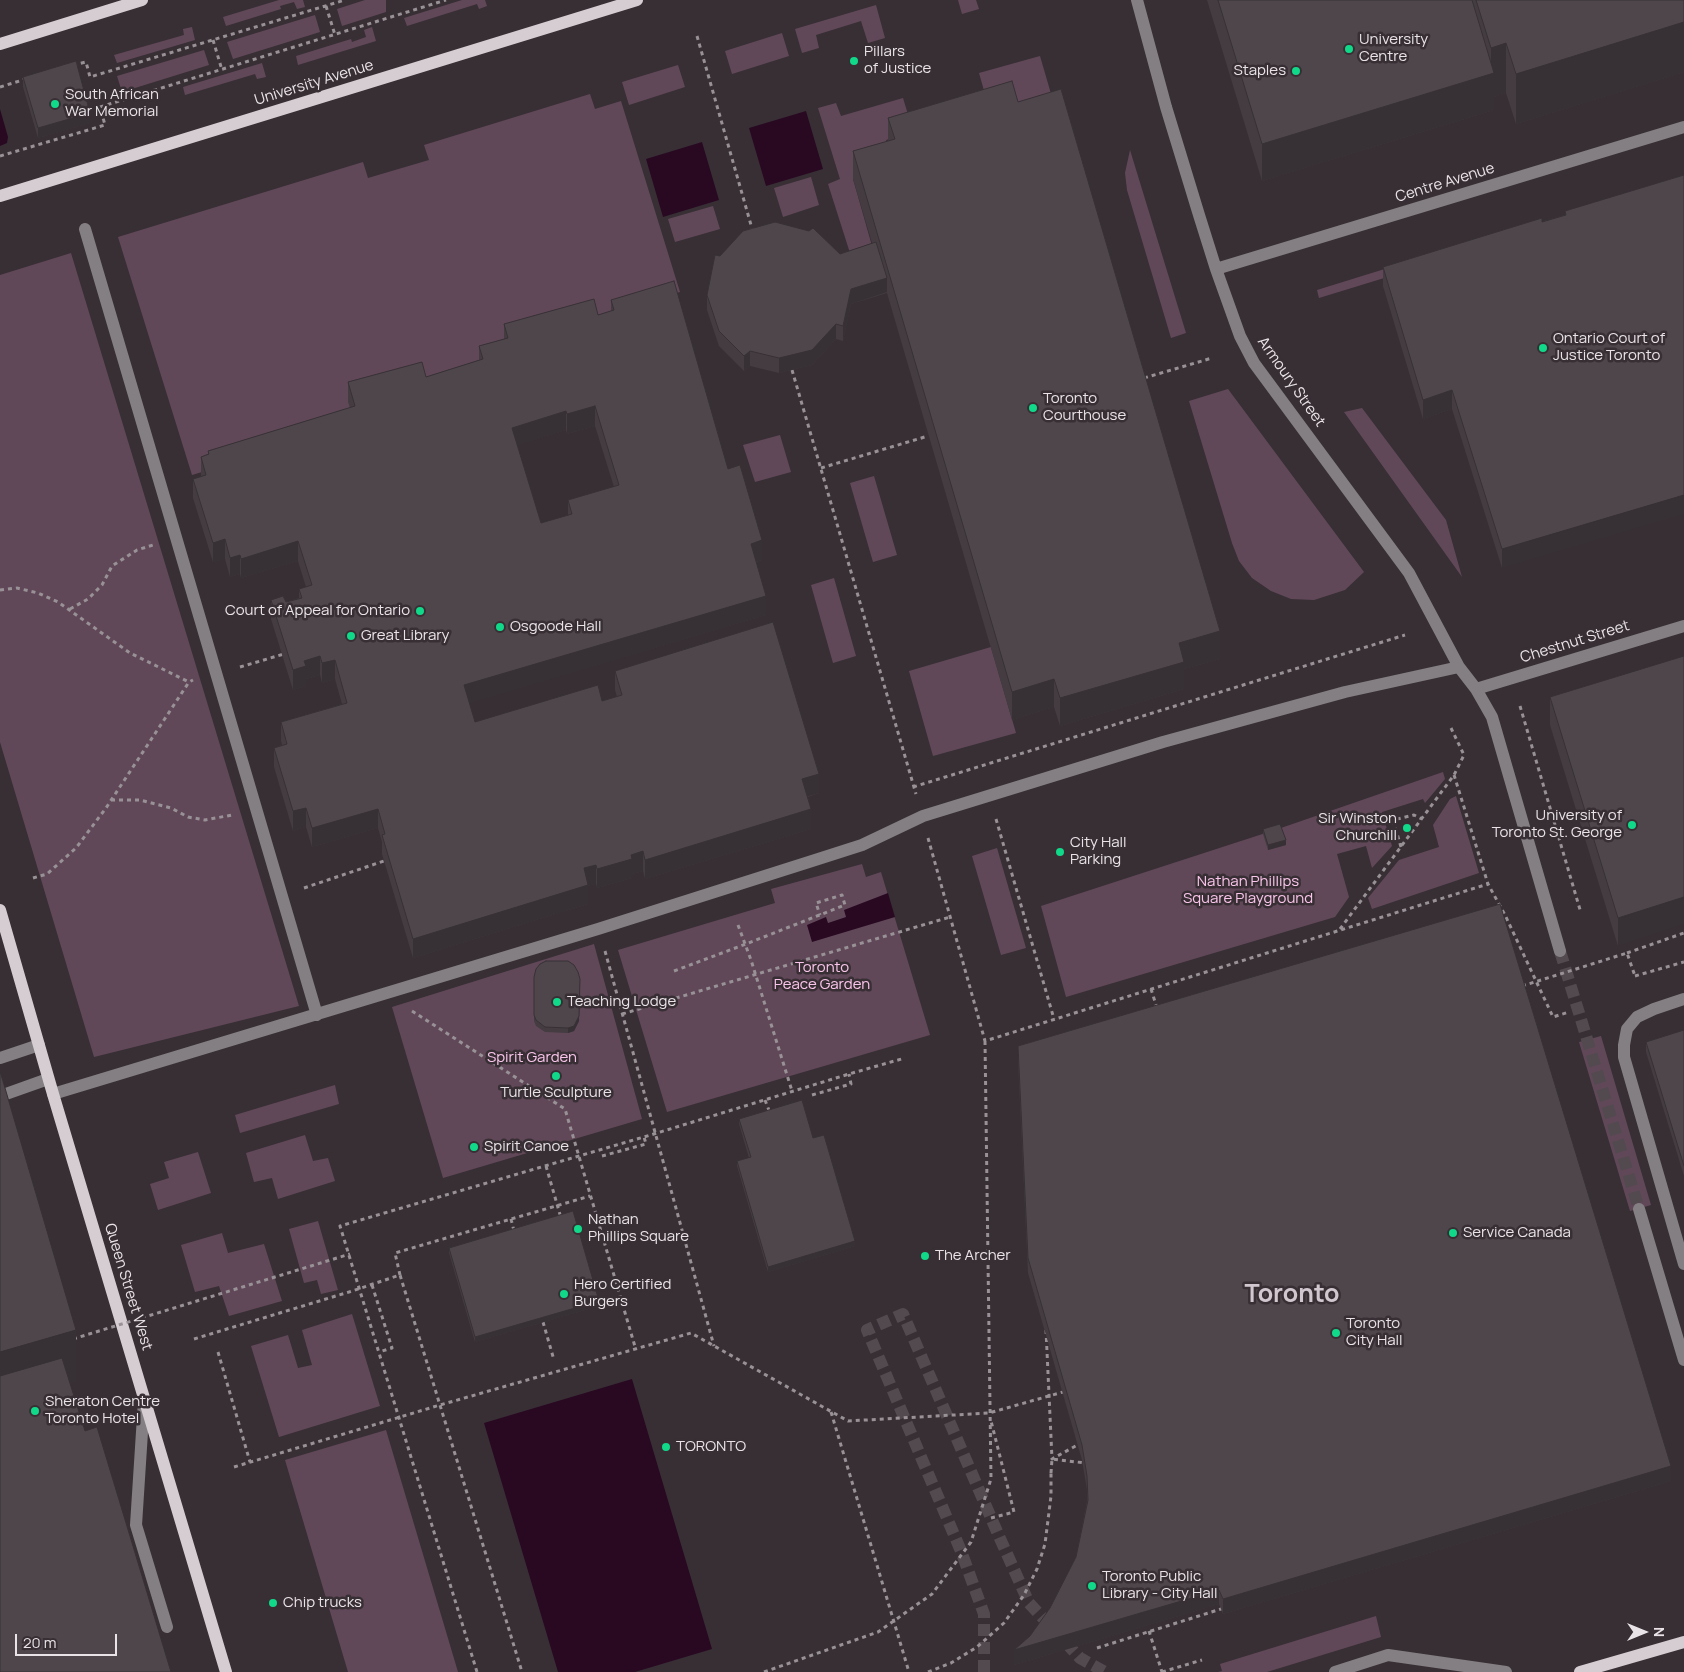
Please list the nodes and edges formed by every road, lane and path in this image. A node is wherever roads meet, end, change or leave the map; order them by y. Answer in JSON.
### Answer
{"nodes":[{"id":1,"x":142,"y":0,"type":"edge"},
{"id":2,"x":345,"y":0,"type":"edge"},
{"id":3,"x":444,"y":0,"type":"edge"},
{"id":4,"x":637,"y":0,"type":"edge"},
{"id":5,"x":1137,"y":0,"type":"edge"},
{"id":6,"x":326,"y":6,"type":"junction"},
{"id":7,"x":335,"y":35,"type":"junction"},
{"id":8,"x":697,"y":36,"type":"dead end"},
{"id":9,"x":213,"y":40,"type":"junction"},
{"id":10,"x":0,"y":44,"type":"edge"},
{"id":11,"x":68,"y":67,"type":"edge"},
{"id":12,"x":222,"y":70,"type":"junction"},
{"id":13,"x":33,"y":77,"type":"edge"},
{"id":14,"x":0,"y":87,"type":"edge"},
{"id":15,"x":1684,"y":127,"type":"edge"},
{"id":16,"x":0,"y":156,"type":"edge"},
{"id":17,"x":0,"y":196,"type":"edge"},
{"id":18,"x":85,"y":229,"type":"dead end"},
{"id":19,"x":753,"y":233,"type":"edge"},
{"id":20,"x":1216,"y":269,"type":"junction"},
{"id":21,"x":1212,"y":358,"type":"dead end"},
{"id":22,"x":792,"y":370,"type":"edge"},
{"id":23,"x":1138,"y":380,"type":"edge"},
{"id":24,"x":928,"y":436,"type":"edge"},
{"id":25,"x":821,"y":468,"type":"junction"},
{"id":26,"x":178,"y":544,"type":"junction"},
{"id":27,"x":0,"y":590,"type":"edge"},
{"id":28,"x":70,"y":610,"type":"junction"},
{"id":29,"x":1684,"y":626,"type":"edge"},
{"id":30,"x":1405,"y":635,"type":"dead end"},
{"id":31,"x":288,"y":653,"type":"edge"},
{"id":32,"x":282,"y":655,"type":"edge"},
{"id":33,"x":1459,"y":667,"type":"junction"},
{"id":34,"x":1476,"y":690,"type":"junction"},
{"id":35,"x":1520,"y":706,"type":"dead end"},
{"id":36,"x":1451,"y":728,"type":"dead end"},
{"id":37,"x":1454,"y":775,"type":"junction"},
{"id":38,"x":914,"y":787,"type":"junction"},
{"id":39,"x":990,"y":796,"type":"junction"},
{"id":40,"x":111,"y":800,"type":"junction"},
{"id":41,"x":258,"y":812,"type":"junction"},
{"id":42,"x":923,"y":816,"type":"junction"},
{"id":43,"x":1422,"y":819,"type":"junction"},
{"id":44,"x":1401,"y":847,"type":"junction"},
{"id":45,"x":384,"y":861,"type":"edge"},
{"id":46,"x":33,"y":878,"type":"dead end"},
{"id":47,"x":1488,"y":884,"type":"junction"},
{"id":48,"x":282,"y":896,"type":"junction"},
{"id":49,"x":0,"y":910,"type":"edge"},
{"id":50,"x":1581,"y":913,"type":"dead end"},
{"id":51,"x":820,"y":915,"type":"junction"},
{"id":52,"x":950,"y":917,"type":"junction"},
{"id":53,"x":738,"y":925,"type":"dead end"},
{"id":54,"x":598,"y":929,"type":"junction"},
{"id":55,"x":1339,"y":930,"type":"junction"},
{"id":56,"x":1684,"y":933,"type":"edge"},
{"id":57,"x":746,"y":944,"type":"junction"},
{"id":58,"x":1560,"y":951,"type":"tunnel mouth"},
{"id":59,"x":1627,"y":953,"type":"junction"},
{"id":60,"x":1684,"y":962,"type":"edge"},
{"id":61,"x":674,"y":971,"type":"dead end"},
{"id":62,"x":756,"y":975,"type":"junction"},
{"id":63,"x":1520,"y":987,"type":"edge"},
{"id":64,"x":1151,"y":989,"type":"junction"},
{"id":65,"x":384,"y":994,"type":"junction"},
{"id":66,"x":1684,"y":999,"type":"edge"},
{"id":67,"x":1569,"y":1012,"type":"dead end"},
{"id":68,"x":1158,"y":1013,"type":"edge"},
{"id":69,"x":622,"y":1014,"type":"junction"},
{"id":70,"x":317,"y":1015,"type":"junction"},
{"id":71,"x":1054,"y":1019,"type":"junction"},
{"id":72,"x":985,"y":1041,"type":"junction"},
{"id":73,"x":38,"y":1045,"type":"junction"},
{"id":74,"x":0,"y":1058,"type":"edge"},
{"id":75,"x":906,"y":1058,"type":"dead end"},
{"id":76,"x":849,"y":1074,"type":"junction"},
{"id":77,"x":48,"y":1079,"type":"junction"},
{"id":78,"x":792,"y":1091,"type":"junction"},
{"id":79,"x":53,"y":1094,"type":"junction"},
{"id":80,"x":812,"y":1095,"type":"dead end"},
{"id":81,"x":0,"y":1096,"type":"edge"},
{"id":82,"x":765,"y":1100,"type":"junction"},
{"id":83,"x":770,"y":1114,"type":"edge"},
{"id":84,"x":644,"y":1137,"type":"junction"},
{"id":85,"x":602,"y":1156,"type":"dead end"},
{"id":86,"x":546,"y":1166,"type":"junction"},
{"id":87,"x":590,"y":1196,"type":"junction"},
{"id":88,"x":1639,"y":1209,"type":"tunnel mouth"},
{"id":89,"x":510,"y":1220,"type":"junction"},
{"id":90,"x":562,"y":1222,"type":"edge"},
{"id":91,"x":515,"y":1234,"type":"edge"},
{"id":92,"x":350,"y":1254,"type":"junction"},
{"id":93,"x":1684,"y":1264,"type":"edge"},
{"id":94,"x":400,"y":1275,"type":"junction"},
{"id":95,"x":372,"y":1285,"type":"junction"},
{"id":96,"x":543,"y":1322,"type":"edge"},
{"id":97,"x":1045,"y":1322,"type":"edge"},
{"id":98,"x":194,"y":1339,"type":"dead end"},
{"id":99,"x":71,"y":1340,"type":"dead end"},
{"id":100,"x":714,"y":1346,"type":"junction"},
{"id":101,"x":636,"y":1350,"type":"junction"},
{"id":102,"x":218,"y":1352,"type":"dead end"},
{"id":103,"x":379,"y":1352,"type":"junction"},
{"id":104,"x":554,"y":1360,"type":"dead end"},
{"id":105,"x":1684,"y":1360,"type":"edge"},
{"id":106,"x":1063,"y":1392,"type":"edge"},
{"id":107,"x":144,"y":1398,"type":"junction"},
{"id":108,"x":440,"y":1405,"type":"junction"},
{"id":109,"x":831,"y":1412,"type":"junction"},
{"id":110,"x":989,"y":1413,"type":"junction"},
{"id":111,"x":1086,"y":1440,"type":"edge"},
{"id":112,"x":1052,"y":1459,"type":"junction"},
{"id":113,"x":250,"y":1462,"type":"junction"},
{"id":114,"x":1090,"y":1464,"type":"edge"},
{"id":115,"x":234,"y":1467,"type":"dead end"},
{"id":116,"x":991,"y":1518,"type":"dead end"},
{"id":117,"x":1227,"y":1603,"type":"edge"},
{"id":118,"x":895,"y":1621,"type":"junction"},
{"id":119,"x":167,"y":1627,"type":"dead end"},
{"id":120,"x":1149,"y":1631,"type":"junction"},
{"id":121,"x":1684,"y":1642,"type":"edge"},
{"id":122,"x":1097,"y":1648,"type":"edge"},
{"id":123,"x":1202,"y":1660,"type":"dead end"},
{"id":124,"x":226,"y":1672,"type":"edge"},
{"id":125,"x":477,"y":1672,"type":"edge"},
{"id":126,"x":522,"y":1672,"type":"edge"},
{"id":127,"x":764,"y":1672,"type":"edge"},
{"id":128,"x":909,"y":1672,"type":"edge"},
{"id":129,"x":928,"y":1672,"type":"edge"},
{"id":130,"x":1162,"y":1672,"type":"edge"},
{"id":131,"x":1335,"y":1672,"type":"edge"},
{"id":132,"x":1506,"y":1672,"type":"edge"},
{"id":133,"x":1580,"y":1672,"type":"edge"}],
"edges":[{"from":1,"to":10,"type":"main road"},
{"from":2,"to":6,"type":"path"},
{"from":3,"to":7,"type":"path"},
{"from":4,"to":17,"type":"main road","name":"University Avenue"},
{"from":5,"to":20,"type":"street","name":"Armoury Street"},
{"from":6,"to":7,"type":"path"},
{"from":6,"to":9,"type":"path"},
{"from":7,"to":12,"type":"path"},
{"from":8,"to":19,"type":"path"},
{"from":9,"to":11,"type":"path"},
{"from":9,"to":12,"type":"path"},
{"from":12,"to":16,"type":"path"},
{"from":13,"to":14,"type":"path"},
{"from":15,"to":20,"type":"street","name":"Centre Avenue"},
{"from":18,"to":26,"type":"street"},
{"from":20,"to":33,"type":"street","name":"Armoury Street"},
{"from":21,"to":23,"type":"path"},
{"from":22,"to":25,"type":"path"},
{"from":24,"to":25,"type":"path"},
{"from":25,"to":38,"type":"path"},
{"from":26,"to":28,"type":"path"},
{"from":26,"to":41,"type":"street"},
{"from":27,"to":28,"type":"path"},
{"from":28,"to":40,"type":"path"},
{"from":29,"to":34,"type":"street","name":"Chestnut Street"},
{"from":30,"to":38,"type":"path"},
{"from":31,"to":32,"type":"path"},
{"from":33,"to":34,"type":"street","name":"Armoury Street"},
{"from":33,"to":39,"type":"street"},
{"from":34,"to":58,"type":"street","name":"Armoury Street"},
{"from":35,"to":50,"type":"path"},
{"from":36,"to":37,"type":"path"},
{"from":37,"to":43,"type":"path"},
{"from":37,"to":47,"type":"path"},
{"from":38,"to":42,"type":"path"},
{"from":39,"to":42,"type":"street"},
{"from":39,"to":71,"type":"path"},
{"from":40,"to":41,"type":"path"},
{"from":40,"to":46,"type":"path"},
{"from":41,"to":48,"type":"street"},
{"from":42,"to":52,"type":"path"},
{"from":42,"to":54,"type":"street"},
{"from":43,"to":44,"type":"path"},
{"from":43,"to":44,"type":"path"},
{"from":44,"to":55,"type":"path"},
{"from":45,"to":48,"type":"path"},
{"from":47,"to":55,"type":"path"},
{"from":47,"to":67,"type":"path"},
{"from":48,"to":70,"type":"street"},
{"from":49,"to":73,"type":"main road","name":"Queen Street West"},
{"from":51,"to":51,"type":"path"},
{"from":51,"to":57,"type":"path"},
{"from":52,"to":62,"type":"path"},
{"from":52,"to":72,"type":"path"},
{"from":53,"to":57,"type":"path"},
{"from":54,"to":65,"type":"street"},
{"from":54,"to":69,"type":"path"},
{"from":55,"to":64,"type":"path"},
{"from":56,"to":59,"type":"path"},
{"from":57,"to":61,"type":"path"},
{"from":57,"to":62,"type":"path"},
{"from":59,"to":60,"type":"path","bridge":true},
{"from":59,"to":63,"type":"path","bridge":true},
{"from":62,"to":69,"type":"path"},
{"from":62,"to":78,"type":"path"},
{"from":64,"to":68,"type":"path"},
{"from":64,"to":71,"type":"path"},
{"from":65,"to":70,"type":"street"},
{"from":65,"to":87,"type":"path"},
{"from":66,"to":93,"type":"street"},
{"from":69,"to":100,"type":"path"},
{"from":70,"to":79,"type":"street"},
{"from":71,"to":72,"type":"path"},
{"from":72,"to":110,"type":"path"},
{"from":73,"to":74,"type":"street"},
{"from":73,"to":77,"type":"main road","name":"Queen Street West"},
{"from":75,"to":76,"type":"path","bridge":true},
{"from":76,"to":78,"type":"path","bridge":true},
{"from":76,"to":80,"type":"path"},
{"from":77,"to":79,"type":"main road","name":"Queen Street West"},
{"from":77,"to":81,"type":"street"},
{"from":78,"to":82,"type":"path","bridge":true},
{"from":79,"to":107,"type":"main road","name":"Queen Street West"},
{"from":82,"to":83,"type":"path"},
{"from":82,"to":84,"type":"path","bridge":true},
{"from":84,"to":85,"type":"path","bridge":true},
{"from":84,"to":86,"type":"path","bridge":true},
{"from":86,"to":90,"type":"path","bridge":true},
{"from":86,"to":92,"type":"path","bridge":true},
{"from":87,"to":89,"type":"path"},
{"from":87,"to":101,"type":"path"},
{"from":88,"to":105,"type":"street"},
{"from":89,"to":91,"type":"path"},
{"from":89,"to":94,"type":"path"},
{"from":92,"to":99,"type":"path","bridge":true},
{"from":92,"to":103,"type":"path","bridge":true},
{"from":94,"to":95,"type":"path"},
{"from":94,"to":108,"type":"path"},
{"from":95,"to":98,"type":"path"},
{"from":95,"to":103,"type":"path"},
{"from":96,"to":104,"type":"path"},
{"from":97,"to":112,"type":"path"},
{"from":100,"to":101,"type":"path"},
{"from":100,"to":109,"type":"path"},
{"from":101,"to":108,"type":"path"},
{"from":102,"to":113,"type":"path"},
{"from":103,"to":125,"type":"path","bridge":true},
{"from":106,"to":110,"type":"path"},
{"from":107,"to":119,"type":"street"},
{"from":107,"to":124,"type":"main road","name":"Queen Street West"},
{"from":108,"to":113,"type":"path"},
{"from":108,"to":126,"type":"path"},
{"from":109,"to":110,"type":"path"},
{"from":109,"to":118,"type":"path"},
{"from":110,"to":116,"type":"path"},
{"from":110,"to":118,"type":"path"},
{"from":111,"to":112,"type":"path"},
{"from":112,"to":114,"type":"path"},
{"from":112,"to":129,"type":"path","bridge":true},
{"from":113,"to":115,"type":"path"},
{"from":117,"to":120,"type":"path"},
{"from":118,"to":127,"type":"path"},
{"from":118,"to":128,"type":"path"},
{"from":120,"to":122,"type":"path"},
{"from":120,"to":130,"type":"path"},
{"from":121,"to":133,"type":"main road"},
{"from":123,"to":130,"type":"path"},
{"from":131,"to":132,"type":"street"}]}
